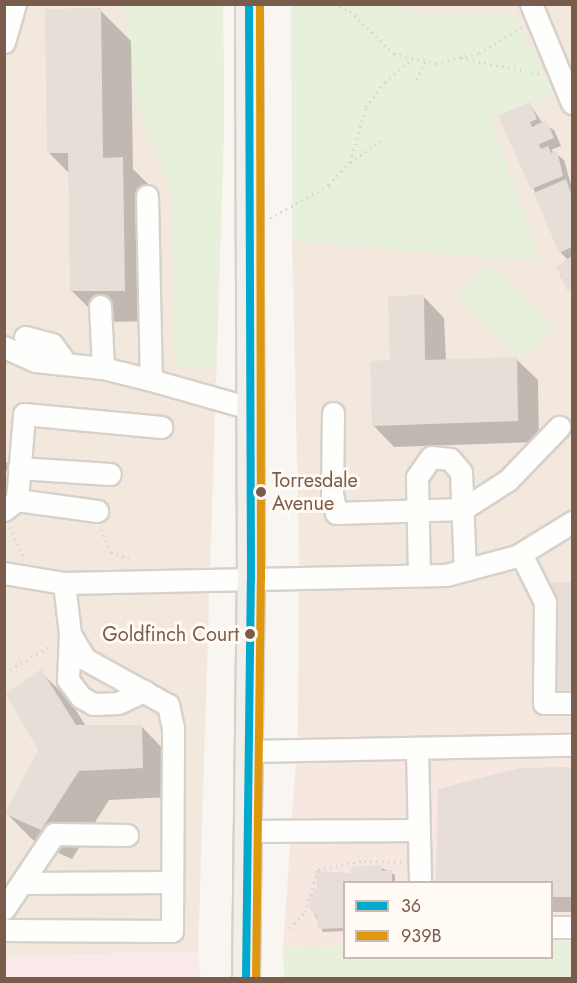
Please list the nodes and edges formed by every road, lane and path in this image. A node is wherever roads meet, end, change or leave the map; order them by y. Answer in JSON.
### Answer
{"nodes":[{"id":1,"x":15,"y":4,"type":"edge"},
{"id":2,"x":249,"y":4,"type":"edge"},
{"id":3,"x":334,"y":4,"type":"edge"},
{"id":4,"x":534,"y":13,"type":"edge"},
{"id":5,"x":4,"y":42,"type":"edge"},
{"id":6,"x":459,"y":58,"type":"junction"},
{"id":7,"x":411,"y":59,"type":"junction"},
{"id":8,"x":426,"y":62,"type":"junction"},
{"id":9,"x":416,"y":79,"type":"dead end"},
{"id":10,"x":563,"y":80,"type":"junction"},
{"id":11,"x":573,"y":103,"type":"edge"},
{"id":12,"x":383,"y":140,"type":"dead end"},
{"id":13,"x":350,"y":162,"type":"junction"},
{"id":14,"x":147,"y":196,"type":"dead end"},
{"id":15,"x":250,"y":230,"type":"junction"},
{"id":16,"x":100,"y":306,"type":"dead end"},
{"id":17,"x":25,"y":337,"type":"dead end"},
{"id":18,"x":4,"y":347,"type":"edge"},
{"id":19,"x":65,"y":362,"type":"junction"},
{"id":20,"x":102,"y":368,"type":"junction"},
{"id":21,"x":151,"y":380,"type":"junction"},
{"id":22,"x":250,"y":408,"type":"junction"},
{"id":23,"x":333,"y":413,"type":"dead end"},
{"id":24,"x":14,"y":414,"type":"edge"},
{"id":25,"x":160,"y":427,"type":"dead end"},
{"id":26,"x":559,"y":427,"type":"dead end"},
{"id":27,"x":19,"y":468,"type":"junction"},
{"id":28,"x":110,"y":474,"type":"dead end"},
{"id":29,"x":463,"y":509,"type":"junction"},
{"id":30,"x":10,"y":511,"type":"edge"},
{"id":31,"x":417,"y":511,"type":"junction"},
{"id":32,"x":99,"y":520,"type":"joint"},
{"id":33,"x":573,"y":522,"type":"edge"},
{"id":34,"x":521,"y":554,"type":"junction"},
{"id":35,"x":129,"y":559,"type":"dead end"},
{"id":36,"x":26,"y":560,"type":"dead end"},
{"id":37,"x":465,"y":570,"type":"junction"},
{"id":38,"x":4,"y":573,"type":"edge"},
{"id":39,"x":419,"y":575,"type":"junction"},
{"id":40,"x":251,"y":579,"type":"junction"},
{"id":41,"x":64,"y":583,"type":"junction"},
{"id":42,"x":70,"y":634,"type":"junction"},
{"id":43,"x":5,"y":672,"type":"edge"},
{"id":44,"x":144,"y":691,"type":"junction"},
{"id":45,"x":573,"y":703,"type":"edge"},
{"id":46,"x":573,"y":745,"type":"edge"},
{"id":47,"x":417,"y":748,"type":"junction"},
{"id":48,"x":249,"y":751,"type":"junction"},
{"id":49,"x":248,"y":831,"type":"junction"},
{"id":50,"x":418,"y":831,"type":"junction"},
{"id":51,"x":127,"y":835,"type":"dead end"},
{"id":52,"x":420,"y":872,"type":"edge"},
{"id":53,"x":172,"y":882,"type":"junction"},
{"id":54,"x":24,"y":883,"type":"junction"},
{"id":55,"x":4,"y":909,"type":"edge"},
{"id":56,"x":553,"y":927,"type":"edge"},
{"id":57,"x":573,"y":927,"type":"edge"},
{"id":58,"x":290,"y":928,"type":"dead end"},
{"id":59,"x":4,"y":930,"type":"edge"},
{"id":60,"x":246,"y":978,"type":"edge"}],
"edges":[{"from":1,"to":5,"type":"street"},
{"from":2,"to":15,"type":"main road"},
{"from":3,"to":7,"type":"path"},
{"from":4,"to":6,"type":"path"},
{"from":4,"to":10,"type":"street"},
{"from":6,"to":8,"type":"path"},
{"from":6,"to":10,"type":"path"},
{"from":7,"to":8,"type":"path"},
{"from":7,"to":13,"type":"path"},
{"from":8,"to":9,"type":"path"},
{"from":10,"to":11,"type":"street"},
{"from":12,"to":13,"type":"path"},
{"from":13,"to":15,"type":"path"},
{"from":14,"to":21,"type":"street"},
{"from":15,"to":22,"type":"main road"},
{"from":16,"to":20,"type":"street"},
{"from":17,"to":19,"type":"street"},
{"from":18,"to":19,"type":"street"},
{"from":19,"to":20,"type":"street"},
{"from":20,"to":21,"type":"street"},
{"from":21,"to":22,"type":"street"},
{"from":22,"to":40,"type":"main road"},
{"from":23,"to":31,"type":"street"},
{"from":24,"to":25,"type":"street"},
{"from":24,"to":27,"type":"street"},
{"from":26,"to":29,"type":"street"},
{"from":27,"to":28,"type":"street"},
{"from":27,"to":30,"type":"street"},
{"from":29,"to":31,"type":"street"},
{"from":29,"to":31,"type":"street"},
{"from":29,"to":37,"type":"street"},
{"from":30,"to":32,"type":"street"},
{"from":30,"to":36,"type":"path"},
{"from":31,"to":39,"type":"street"},
{"from":32,"to":35,"type":"path"},
{"from":33,"to":34,"type":"street"},
{"from":34,"to":37,"type":"street"},
{"from":34,"to":45,"type":"street"},
{"from":37,"to":39,"type":"street"},
{"from":38,"to":41,"type":"street"},
{"from":39,"to":40,"type":"street"},
{"from":40,"to":41,"type":"street"},
{"from":40,"to":48,"type":"main road"},
{"from":41,"to":42,"type":"street"},
{"from":42,"to":43,"type":"path"},
{"from":42,"to":44,"type":"street"},
{"from":42,"to":44,"type":"street"},
{"from":44,"to":53,"type":"street"},
{"from":46,"to":47,"type":"street"},
{"from":47,"to":48,"type":"street"},
{"from":47,"to":50,"type":"street"},
{"from":48,"to":49,"type":"main road"},
{"from":49,"to":50,"type":"street"},
{"from":49,"to":60,"type":"main road"},
{"from":50,"to":52,"type":"street"},
{"from":51,"to":54,"type":"street"},
{"from":52,"to":58,"type":"path"},
{"from":53,"to":54,"type":"street"},
{"from":53,"to":59,"type":"street"},
{"from":54,"to":55,"type":"street"},
{"from":56,"to":57,"type":"street"}]}
